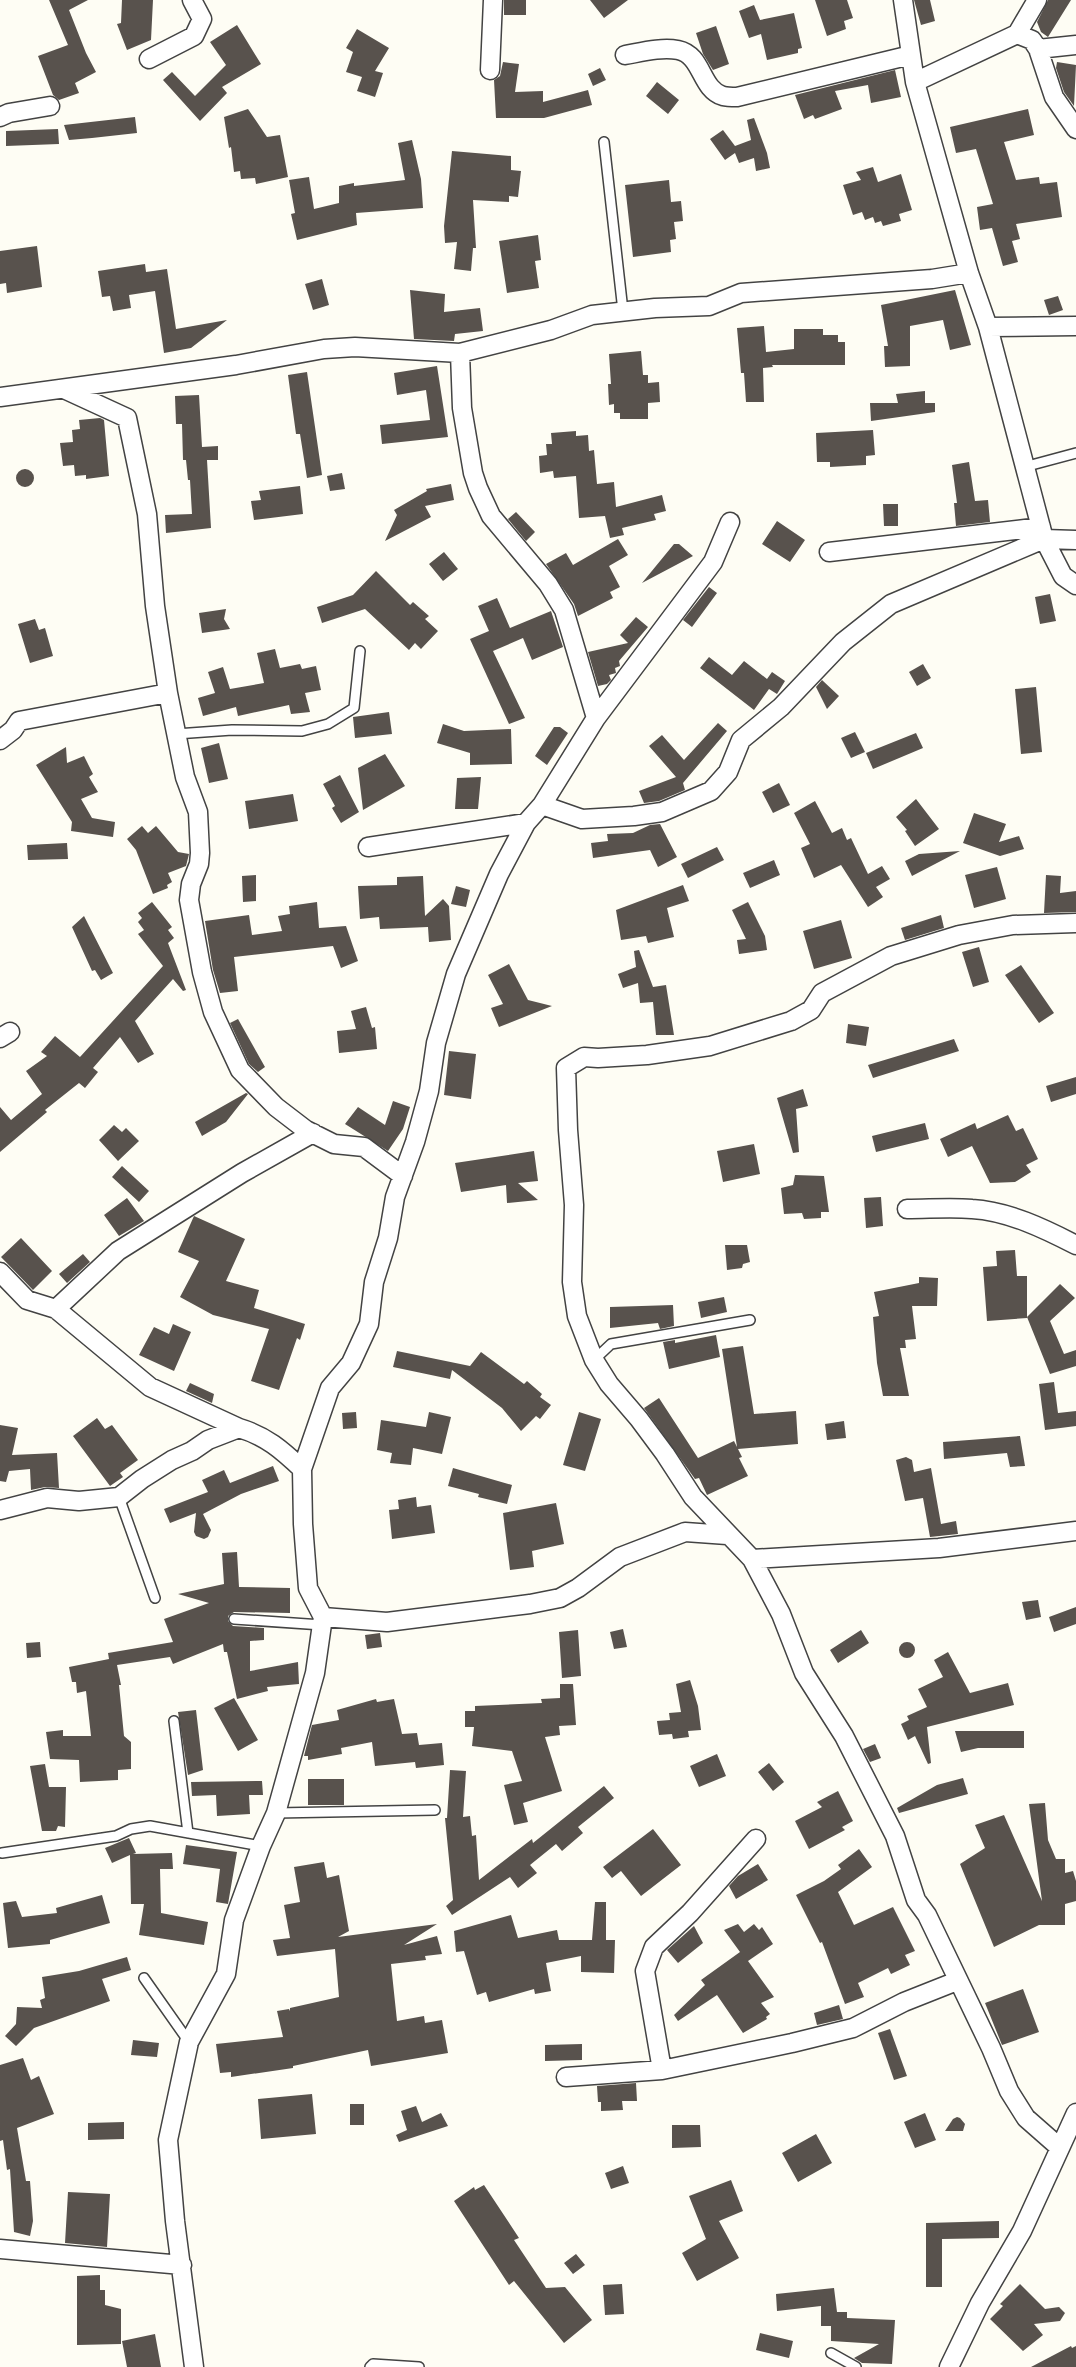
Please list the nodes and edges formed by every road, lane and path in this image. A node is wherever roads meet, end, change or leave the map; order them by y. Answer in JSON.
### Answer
{"nodes":[{"id":1,"x":192,"y":0,"type":"edge"},
{"id":2,"x":493,"y":0,"type":"edge"},
{"id":3,"x":903,"y":0,"type":"edge"},
{"id":4,"x":1037,"y":0,"type":"edge"},
{"id":5,"x":1017,"y":34,"type":"junction"},
{"id":6,"x":1076,"y":45,"type":"edge"},
{"id":7,"x":1038,"y":49,"type":"junction"},
{"id":8,"x":625,"y":55,"type":"dead end"},
{"id":9,"x":911,"y":55,"type":"junction"},
{"id":10,"x":149,"y":59,"type":"dead end"},
{"id":11,"x":490,"y":70,"type":"dead end"},
{"id":12,"x":915,"y":82,"type":"junction"},
{"id":13,"x":50,"y":106,"type":"dead end"},
{"id":14,"x":0,"y":117,"type":"edge"},
{"id":15,"x":1076,"y":129,"type":"edge"},
{"id":16,"x":604,"y":142,"type":"dead end"},
{"id":17,"x":969,"y":273,"type":"junction"},
{"id":18,"x":622,"y":311,"type":"junction"},
{"id":19,"x":1076,"y":326,"type":"edge"},
{"id":20,"x":988,"y":327,"type":"junction"},
{"id":21,"x":460,"y":353,"type":"junction"},
{"id":22,"x":64,"y":388,"type":"junction"},
{"id":23,"x":0,"y":397,"type":"edge"},
{"id":24,"x":1076,"y":453,"type":"edge"},
{"id":25,"x":1024,"y":467,"type":"junction"},
{"id":26,"x":730,"y":522,"type":"dead end"},
{"id":27,"x":1042,"y":533,"type":"junction"},
{"id":28,"x":1076,"y":540,"type":"edge"},
{"id":29,"x":829,"y":552,"type":"dead end"},
{"id":30,"x":1076,"y":585,"type":"edge"},
{"id":31,"x":360,"y":651,"type":"dead end"},
{"id":32,"x":168,"y":693,"type":"junction"},
{"id":33,"x":596,"y":718,"type":"junction"},
{"id":34,"x":176,"y":734,"type":"junction"},
{"id":35,"x":0,"y":740,"type":"edge"},
{"id":36,"x":542,"y":805,"type":"junction"},
{"id":37,"x":526,"y":823,"type":"junction"},
{"id":38,"x":368,"y":847,"type":"dead end"},
{"id":39,"x":1076,"y":923,"type":"edge"},
{"id":40,"x":313,"y":1133,"type":"junction"},
{"id":41,"x":403,"y":1176,"type":"junction"},
{"id":42,"x":908,"y":1209,"type":"dead end"},
{"id":43,"x":1076,"y":1245,"type":"edge"},
{"id":44,"x":0,"y":1272,"type":"edge"},
{"id":45,"x":56,"y":1309,"type":"junction"},
{"id":46,"x":750,"y":1320,"type":"dead end"},
{"id":47,"x":594,"y":1360,"type":"junction"},
{"id":48,"x":239,"y":1428,"type":"junction"},
{"id":49,"x":302,"y":1469,"type":"junction"},
{"id":50,"x":119,"y":1497,"type":"junction"},
{"id":51,"x":0,"y":1510,"type":"edge"},
{"id":52,"x":1076,"y":1531,"type":"edge"},
{"id":53,"x":727,"y":1535,"type":"junction"},
{"id":54,"x":752,"y":1559,"type":"junction"},
{"id":55,"x":155,"y":1598,"type":"dead end"},
{"id":56,"x":234,"y":1619,"type":"dead end"},
{"id":57,"x":323,"y":1621,"type":"junction"},
{"id":58,"x":174,"y":1721,"type":"dead end"},
{"id":59,"x":435,"y":1810,"type":"dead end"},
{"id":60,"x":276,"y":1812,"type":"junction"},
{"id":61,"x":188,"y":1833,"type":"junction"},
{"id":62,"x":756,"y":1839,"type":"dead end"},
{"id":63,"x":261,"y":1846,"type":"junction"},
{"id":64,"x":2,"y":1853,"type":"dead end"},
{"id":65,"x":144,"y":1978,"type":"dead end"},
{"id":66,"x":957,"y":1981,"type":"junction"},
{"id":67,"x":189,"y":2042,"type":"junction"},
{"id":68,"x":662,"y":2070,"type":"junction"},
{"id":69,"x":566,"y":2077,"type":"dead end"},
{"id":70,"x":1076,"y":2113,"type":"edge"},
{"id":71,"x":1059,"y":2147,"type":"junction"},
{"id":72,"x":0,"y":2249,"type":"edge"},
{"id":73,"x":182,"y":2265,"type":"junction"},
{"id":74,"x":831,"y":2353,"type":"dead end"},
{"id":75,"x":194,"y":2367,"type":"edge"},
{"id":76,"x":370,"y":2367,"type":"edge"},
{"id":77,"x":419,"y":2367,"type":"edge"},
{"id":78,"x":856,"y":2367,"type":"edge"},
{"id":79,"x":949,"y":2367,"type":"edge"}],
"edges":[{"from":1,"to":10,"type":"street"},
{"from":2,"to":11,"type":"street"},
{"from":3,"to":9,"type":"street"},
{"from":4,"to":5,"type":"street"},
{"from":5,"to":7,"type":"street"},
{"from":5,"to":12,"type":"street"},
{"from":6,"to":7,"type":"street"},
{"from":7,"to":15,"type":"street"},
{"from":8,"to":9,"type":"street"},
{"from":9,"to":12,"type":"street"},
{"from":12,"to":17,"type":"street"},
{"from":13,"to":14,"type":"street"},
{"from":16,"to":18,"type":"lane"},
{"from":17,"to":18,"type":"street"},
{"from":17,"to":20,"type":"street"},
{"from":18,"to":21,"type":"street"},
{"from":19,"to":20,"type":"street"},
{"from":20,"to":25,"type":"street"},
{"from":21,"to":22,"type":"street"},
{"from":21,"to":33,"type":"street"},
{"from":22,"to":23,"type":"street"},
{"from":22,"to":32,"type":"street"},
{"from":24,"to":25,"type":"lane"},
{"from":25,"to":27,"type":"street"},
{"from":26,"to":33,"type":"street"},
{"from":27,"to":28,"type":"street"},
{"from":27,"to":29,"type":"street"},
{"from":27,"to":30,"type":"street"},
{"from":27,"to":36,"type":"street"},
{"from":31,"to":34,"type":"lane"},
{"from":32,"to":34,"type":"street"},
{"from":32,"to":35,"type":"street"},
{"from":33,"to":36,"type":"street"},
{"from":34,"to":40,"type":"street"},
{"from":36,"to":37,"type":"street"},
{"from":37,"to":38,"type":"street"},
{"from":37,"to":41,"type":"street"},
{"from":39,"to":47,"type":"street"},
{"from":40,"to":41,"type":"street"},
{"from":40,"to":45,"type":"street"},
{"from":41,"to":49,"type":"street"},
{"from":42,"to":43,"type":"street"},
{"from":44,"to":45,"type":"street"},
{"from":45,"to":48,"type":"street"},
{"from":46,"to":47,"type":"lane"},
{"from":47,"to":53,"type":"street"},
{"from":48,"to":49,"type":"street"},
{"from":48,"to":50,"type":"street"},
{"from":49,"to":57,"type":"street"},
{"from":50,"to":51,"type":"street"},
{"from":50,"to":55,"type":"lane"},
{"from":52,"to":54,"type":"street"},
{"from":53,"to":54,"type":"street"},
{"from":53,"to":57,"type":"street"},
{"from":54,"to":66,"type":"street"},
{"from":56,"to":57,"type":"lane"},
{"from":57,"to":60,"type":"street"},
{"from":58,"to":61,"type":"lane"},
{"from":59,"to":60,"type":"lane"},
{"from":60,"to":63,"type":"street"},
{"from":61,"to":63,"type":"lane"},
{"from":61,"to":64,"type":"lane"},
{"from":62,"to":68,"type":"street"},
{"from":63,"to":67,"type":"street"},
{"from":65,"to":67,"type":"lane"},
{"from":66,"to":68,"type":"street"},
{"from":66,"to":71,"type":"street"},
{"from":67,"to":73,"type":"street"},
{"from":68,"to":69,"type":"street"},
{"from":70,"to":71,"type":"street"},
{"from":71,"to":79,"type":"street"},
{"from":72,"to":73,"type":"street"},
{"from":73,"to":75,"type":"street"},
{"from":74,"to":78,"type":"lane"},
{"from":76,"to":77,"type":"lane"}]}
